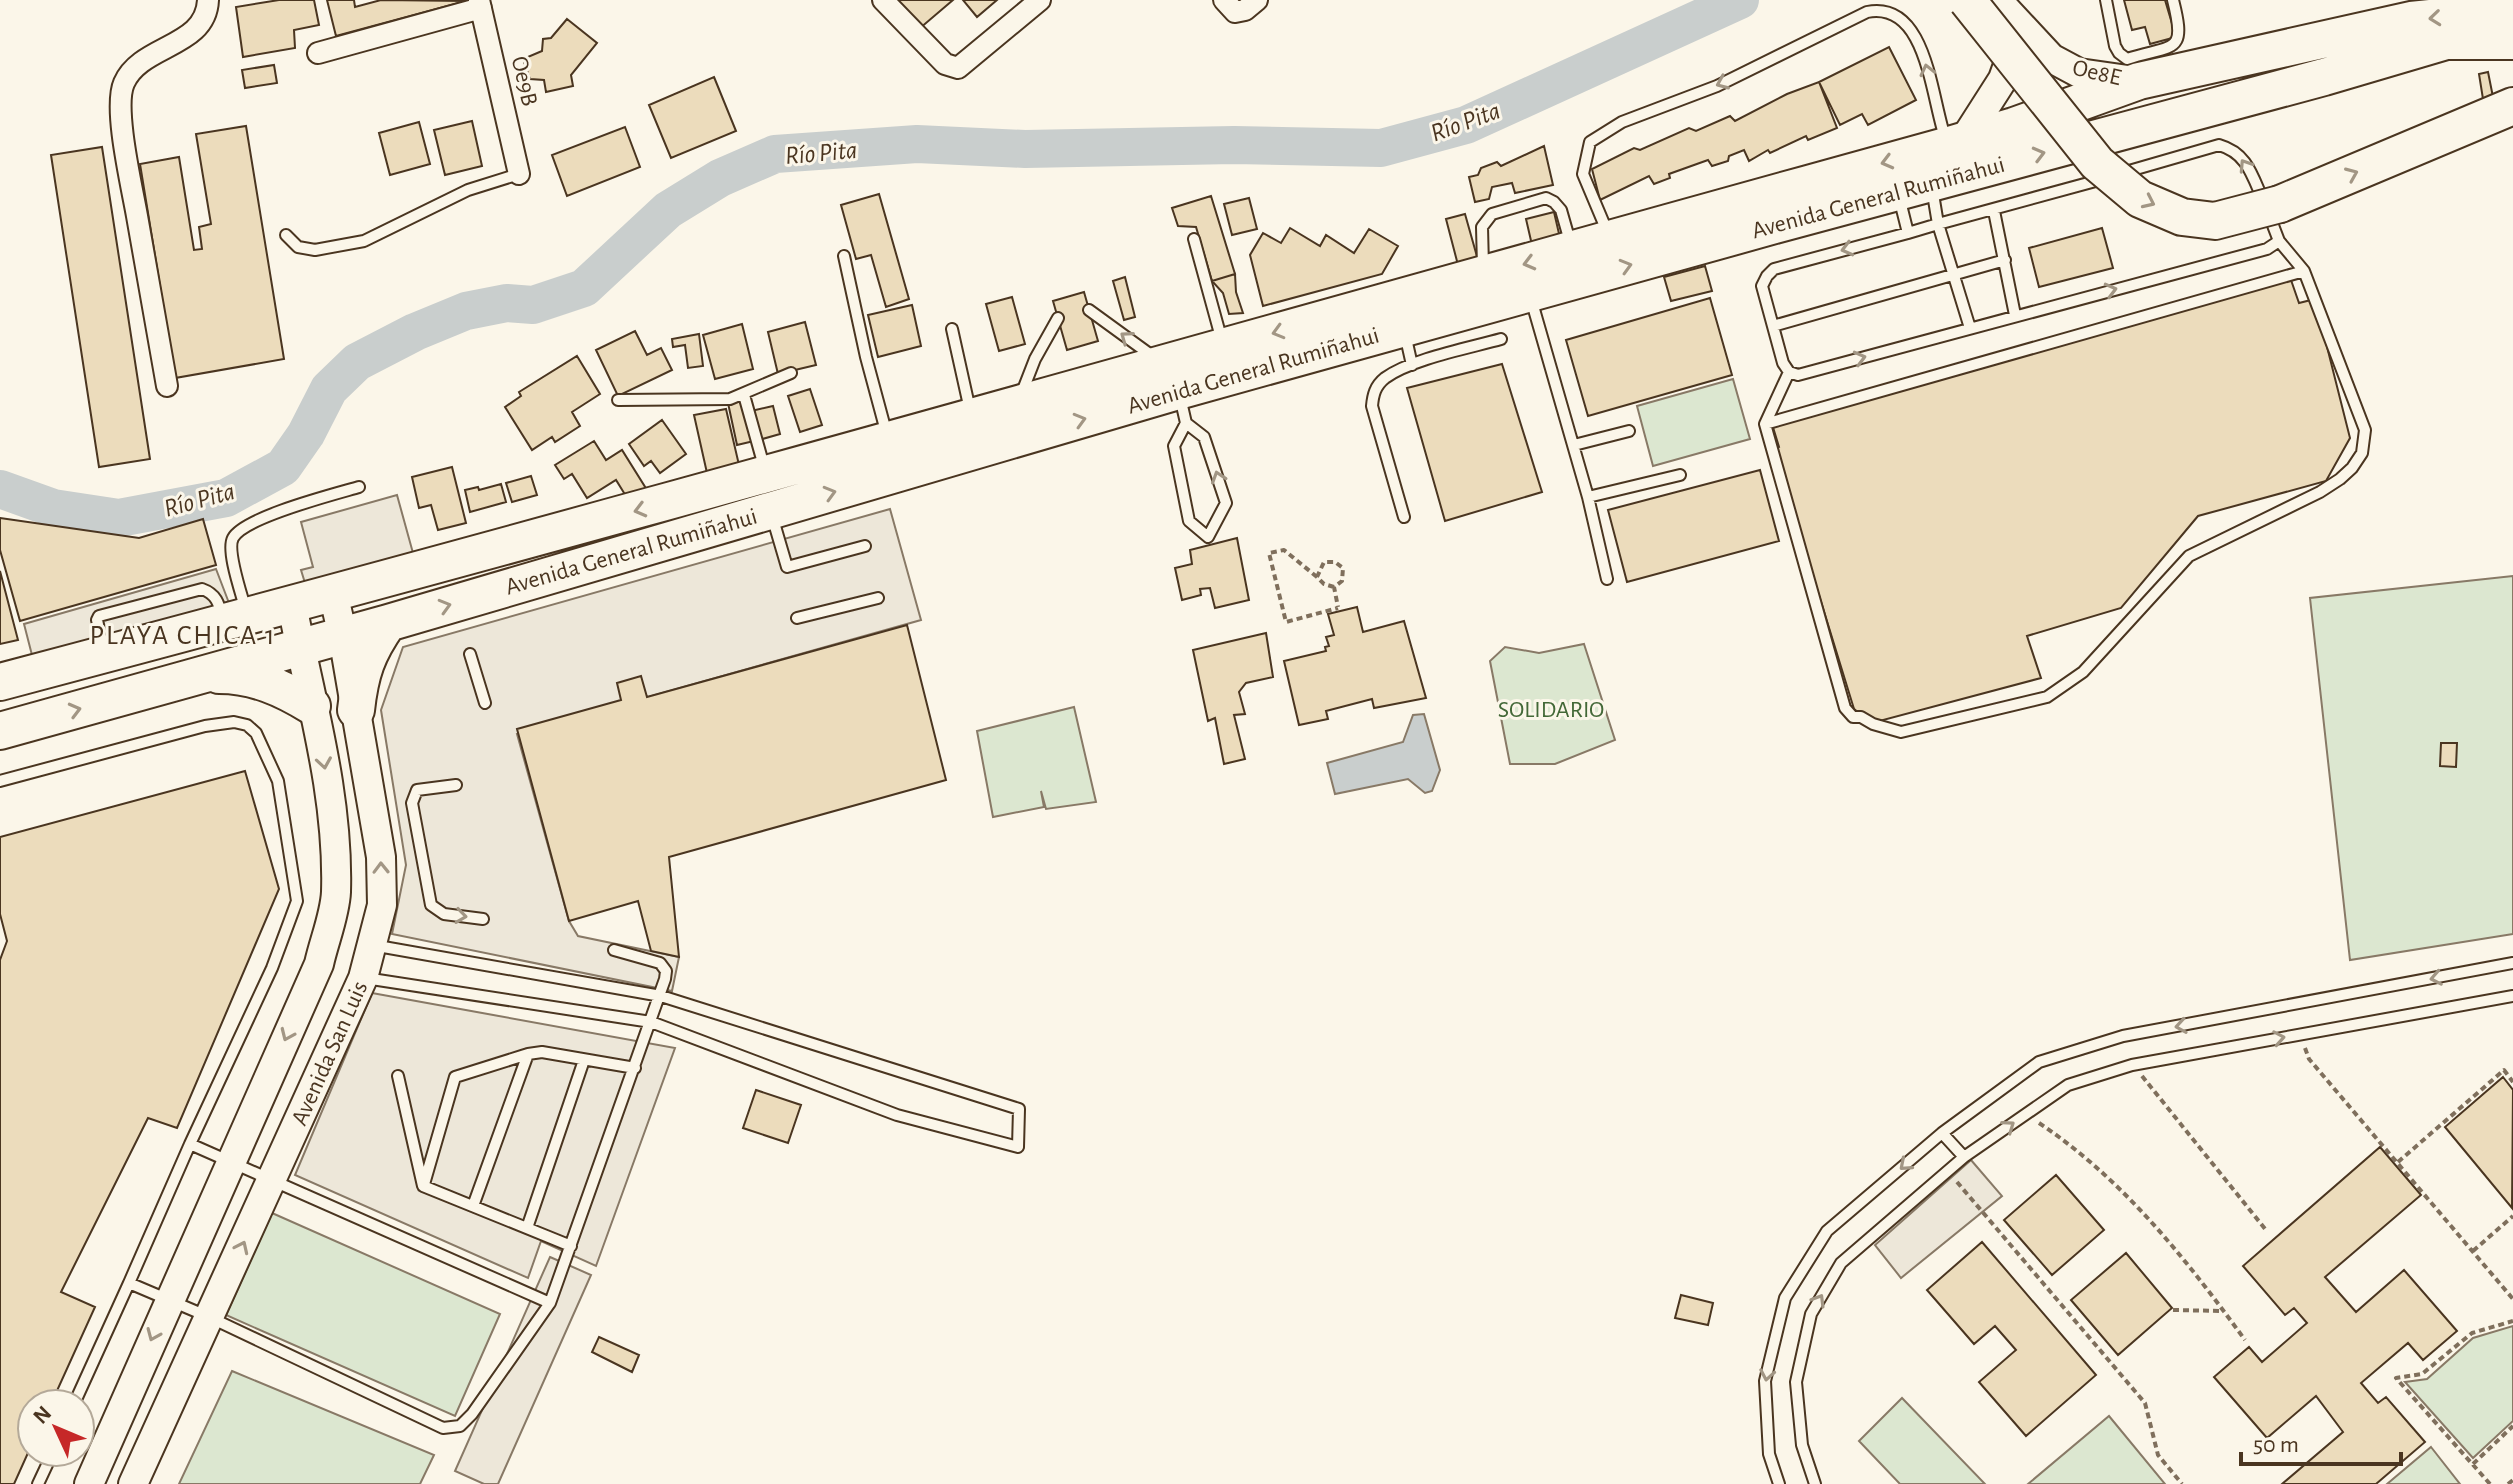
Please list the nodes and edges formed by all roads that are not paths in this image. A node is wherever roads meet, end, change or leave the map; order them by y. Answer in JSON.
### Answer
{"nodes":[{"id":1,"x":208,"y":0,"type":"edge"},
{"id":2,"x":883,"y":0,"type":"edge"},
{"id":3,"x":1040,"y":0,"type":"edge"},
{"id":4,"x":1224,"y":0,"type":"edge"},
{"id":5,"x":1257,"y":0,"type":"edge"},
{"id":6,"x":1967,"y":0,"type":"edge"},
{"id":7,"x":1997,"y":0,"type":"edge"},
{"id":8,"x":2106,"y":0,"type":"edge"},
{"id":9,"x":2173,"y":0,"type":"edge"},
{"id":10,"x":480,"y":4,"type":"edge"},
{"id":11,"x":2513,"y":14,"type":"edge"},
{"id":12,"x":2021,"y":28,"type":"junction"},
{"id":13,"x":2513,"y":41,"type":"edge"},
{"id":14,"x":318,"y":53,"type":"dead end"},
{"id":15,"x":2147,"y":69,"type":"junction"},
{"id":16,"x":2513,"y":106,"type":"edge"},
{"id":17,"x":1956,"y":143,"type":"junction"},
{"id":18,"x":519,"y":174,"type":"joint"},
{"id":19,"x":1914,"y":187,"type":"junction"},
{"id":20,"x":1994,"y":211,"type":"junction"},
{"id":21,"x":1938,"y":224,"type":"junction"},
{"id":22,"x":1908,"y":233,"type":"junction"},
{"id":23,"x":286,"y":235,"type":"dead end"},
{"id":24,"x":1194,"y":239,"type":"dead end"},
{"id":25,"x":1612,"y":240,"type":"junction"},
{"id":26,"x":2279,"y":241,"type":"junction"},
{"id":27,"x":1573,"y":251,"type":"junction"},
{"id":28,"x":844,"y":256,"type":"dead end"},
{"id":29,"x":2005,"y":260,"type":"junction"},
{"id":30,"x":2304,"y":271,"type":"junction"},
{"id":31,"x":1955,"y":274,"type":"junction"},
{"id":32,"x":1485,"y":275,"type":"junction"},
{"id":33,"x":1529,"y":293,"type":"junction"},
{"id":34,"x":1089,"y":310,"type":"dead end"},
{"id":35,"x":2015,"y":315,"type":"junction"},
{"id":36,"x":1058,"y":318,"type":"dead end"},
{"id":37,"x":1773,"y":326,"type":"junction"},
{"id":38,"x":1403,"y":328,"type":"junction"},
{"id":39,"x":1970,"y":328,"type":"junction"},
{"id":40,"x":952,"y":329,"type":"dead end"},
{"id":41,"x":1501,"y":339,"type":"dead end"},
{"id":42,"x":1223,"y":347,"type":"junction"},
{"id":43,"x":1412,"y":365,"type":"junction"},
{"id":44,"x":1789,"y":372,"type":"junction"},
{"id":45,"x":791,"y":373,"type":"dead end"},
{"id":46,"x":167,"y":386,"type":"dead end"},
{"id":47,"x":1176,"y":392,"type":"junction"},
{"id":48,"x":744,"y":395,"type":"junction"},
{"id":49,"x":618,"y":400,"type":"dead end"},
{"id":50,"x":1017,"y":404,"type":"junction"},
{"id":51,"x":972,"y":416,"type":"junction"},
{"id":52,"x":1765,"y":424,"type":"junction"},
{"id":53,"x":1629,"y":431,"type":"dead end"},
{"id":54,"x":888,"y":441,"type":"junction"},
{"id":55,"x":1574,"y":445,"type":"junction"},
{"id":56,"x":1680,"y":475,"type":"dead end"},
{"id":57,"x":359,"y":487,"type":"dead end"},
{"id":58,"x":768,"y":493,"type":"junction"},
{"id":59,"x":1588,"y":497,"type":"junction"},
{"id":60,"x":1404,"y":517,"type":"dead end"},
{"id":61,"x":865,"y":546,"type":"dead end"},
{"id":62,"x":1607,"y":579,"type":"dead end"},
{"id":63,"x":333,"y":593,"type":"junction"},
{"id":64,"x":878,"y":598,"type":"dead end"},
{"id":65,"x":292,"y":605,"type":"junction"},
{"id":66,"x":797,"y":618,"type":"dead end"},
{"id":67,"x":236,"y":620,"type":"junction"},
{"id":68,"x":388,"y":623,"type":"junction"},
{"id":69,"x":343,"y":636,"type":"junction"},
{"id":70,"x":300,"y":648,"type":"junction"},
{"id":71,"x":470,"y":654,"type":"dead end"},
{"id":72,"x":206,"y":675,"type":"junction"},
{"id":73,"x":0,"y":682,"type":"edge"},
{"id":74,"x":485,"y":703,"type":"dead end"},
{"id":75,"x":312,"y":706,"type":"junction"},
{"id":76,"x":356,"y":710,"type":"junction"},
{"id":77,"x":0,"y":731,"type":"edge"},
{"id":78,"x":0,"y":781,"type":"edge"},
{"id":79,"x":456,"y":785,"type":"dead end"},
{"id":80,"x":483,"y":919,"type":"dead end"},
{"id":81,"x":372,"y":945,"type":"junction"},
{"id":82,"x":614,"y":950,"type":"dead end"},
{"id":83,"x":2513,"y":963,"type":"edge"},
{"id":84,"x":319,"y":964,"type":"junction"},
{"id":85,"x":363,"y":978,"type":"junction"},
{"id":86,"x":661,"y":996,"type":"junction"},
{"id":87,"x":2513,"y":996,"type":"edge"},
{"id":88,"x":651,"y":1022,"type":"junction"},
{"id":89,"x":528,"y":1054,"type":"junction"},
{"id":90,"x":584,"y":1060,"type":"junction"},
{"id":91,"x":635,"y":1068,"type":"junction"},
{"id":92,"x":398,"y":1076,"type":"dead end"},
{"id":93,"x":1942,"y":1133,"type":"junction"},
{"id":94,"x":190,"y":1144,"type":"junction"},
{"id":95,"x":1964,"y":1157,"type":"junction"},
{"id":96,"x":231,"y":1161,"type":"junction"},
{"id":97,"x":273,"y":1179,"type":"junction"},
{"id":98,"x":423,"y":1186,"type":"junction"},
{"id":99,"x":473,"y":1206,"type":"junction"},
{"id":100,"x":527,"y":1228,"type":"junction"},
{"id":101,"x":571,"y":1246,"type":"junction"},
{"id":102,"x":129,"y":1283,"type":"junction"},
{"id":103,"x":168,"y":1300,"type":"junction"},
{"id":104,"x":550,"y":1303,"type":"junction"},
{"id":105,"x":209,"y":1317,"type":"junction"},
{"id":106,"x":81,"y":1388,"type":"edge"},
{"id":107,"x":89,"y":1484,"type":"edge"},
{"id":108,"x":133,"y":1484,"type":"edge"},
{"id":109,"x":1779,"y":1484,"type":"edge"},
{"id":110,"x":1815,"y":1484,"type":"edge"}],
"edges":[{"from":1,"to":46,"type":"street"},
{"from":2,"to":3,"type":"street"},
{"from":4,"to":5,"type":"street"},
{"from":6,"to":16,"type":"highway","one_way":true,"bridge":true},
{"from":7,"to":12,"type":"main road","name":"Oe8E"},
{"from":8,"to":15,"type":"lane"},
{"from":9,"to":15,"type":"lane"},
{"from":10,"to":14,"type":"street"},
{"from":10,"to":18,"type":"street","name":"Oe9B"},
{"from":11,"to":15,"type":"highway","name":"Avenida General Rumiñahui","one_way":true},
{"from":12,"to":15,"type":"main road","name":"Oe8E"},
{"from":12,"to":17,"type":"main road"},
{"from":19,"to":13,"type":"highway","name":"Avenida General Rumiñahui","one_way":true},
{"from":15,"to":17,"type":"highway","name":"Avenida General Rumiñahui"},
{"from":17,"to":25,"type":"highway","name":"Avenida General Rumiñahui","one_way":true},
{"from":17,"to":25,"type":"lane","one_way":true},
{"from":18,"to":23,"type":"lane"},
{"from":19,"to":21,"type":"lane"},
{"from":19,"to":22,"type":"lane"},
{"from":33,"to":19,"type":"highway","name":"Avenida General Rumiñahui","one_way":true},
{"from":20,"to":21,"type":"lane"},
{"from":26,"to":20,"type":"lane","one_way":true},
{"from":20,"to":29,"type":"lane"},
{"from":21,"to":22,"type":"lane"},
{"from":21,"to":31,"type":"lane"},
{"from":22,"to":37,"type":"lane","one_way":true},
{"from":24,"to":42,"type":"lane"},
{"from":25,"to":27,"type":"highway","name":"Avenida General Rumiñahui"},
{"from":26,"to":30,"type":"lane"},
{"from":35,"to":26,"type":"lane","one_way":true},
{"from":27,"to":32,"type":"highway","name":"Avenida General Rumiñahui","one_way":true},
{"from":27,"to":32,"type":"lane"},
{"from":28,"to":54,"type":"lane"},
{"from":29,"to":31,"type":"lane"},
{"from":29,"to":35,"type":"lane"},
{"from":30,"to":52,"type":"lane"},
{"from":30,"to":52,"type":"lane"},
{"from":31,"to":37,"type":"lane"},
{"from":31,"to":39,"type":"lane"},
{"from":32,"to":42,"type":"highway","name":"Avenida General Rumiñahui","one_way":true},
{"from":33,"to":38,"type":"highway","name":"Avenida General Rumiñahui"},
{"from":33,"to":55,"type":"lane"},
{"from":47,"to":34,"type":"lane","one_way":true},
{"from":35,"to":39,"type":"lane"},
{"from":36,"to":50,"type":"lane"},
{"from":37,"to":44,"type":"lane"},
{"from":38,"to":43,"type":"lane"},
{"from":38,"to":47,"type":"highway","name":"Avenida General Rumiñahui"},
{"from":44,"to":39,"type":"lane","one_way":true},
{"from":40,"to":51,"type":"lane"},
{"from":41,"to":43,"type":"lane"},
{"from":42,"to":47,"type":"highway","name":"Avenida General Rumiñahui"},
{"from":43,"to":60,"type":"lane"},
{"from":44,"to":52,"type":"lane"},
{"from":45,"to":48,"type":"lane"},
{"from":47,"to":47,"type":"lane","one_way":true},
{"from":47,"to":50,"type":"highway","name":"Avenida General Rumiñahui"},
{"from":58,"to":47,"type":"highway","name":"Avenida General Rumiñahui","one_way":true},
{"from":48,"to":49,"type":"lane"},
{"from":48,"to":58,"type":"lane"},
{"from":50,"to":51,"type":"highway","name":"Avenida General Rumiñahui"},
{"from":51,"to":54,"type":"highway","name":"Avenida General Rumiñahui"},
{"from":53,"to":55,"type":"lane"},
{"from":54,"to":58,"type":"highway","name":"Avenida General Rumiñahui"},
{"from":55,"to":59,"type":"lane"},
{"from":56,"to":59,"type":"lane"},
{"from":57,"to":67,"type":"lane"},
{"from":58,"to":61,"type":"lane"},
{"from":58,"to":63,"type":"highway","name":"Avenida General Rumiñahui","one_way":true},
{"from":68,"to":58,"type":"highway","name":"Avenida General Rumiñahui","one_way":true},
{"from":59,"to":62,"type":"lane"},
{"from":63,"to":65,"type":"highway","name":"Avenida General Rumiñahui"},
{"from":63,"to":69,"type":"main road","name":"Avenida San Luis"},
{"from":64,"to":66,"type":"lane"},
{"from":65,"to":67,"type":"highway","name":"Avenida General Rumiñahui"},
{"from":65,"to":70,"type":"main road","name":"Avenida San Luis"},
{"from":67,"to":73,"type":"highway","name":"Avenida General Rumiñahui"},
{"from":68,"to":69,"type":"highway","name":"Avenida General Rumiñahui"},
{"from":68,"to":76,"type":"highway"},
{"from":69,"to":70,"type":"highway","name":"Avenida General Rumiñahui"},
{"from":69,"to":76,"type":"main road","name":"Avenida San Luis"},
{"from":70,"to":72,"type":"highway","name":"Avenida General Rumiñahui"},
{"from":70,"to":75,"type":"main road","name":"Avenida San Luis"},
{"from":71,"to":74,"type":"lane"},
{"from":72,"to":75,"type":"highway"},
{"from":77,"to":72,"type":"highway","name":"Avenida General Rumiñahui","one_way":true},
{"from":75,"to":84,"type":"main road","name":"Avenida San Luis","one_way":true},
{"from":81,"to":76,"type":"main road","name":"Avenida San Luis","one_way":true},
{"from":78,"to":94,"type":"lane"},
{"from":79,"to":80,"type":"lane","one_way":true},
{"from":81,"to":85,"type":"main road","name":"Avenida San Luis"},
{"from":81,"to":86,"type":"lane"},
{"from":82,"to":86,"type":"lane"},
{"from":83,"to":93,"type":"lane","one_way":true},
{"from":84,"to":85,"type":"main road"},
{"from":84,"to":96,"type":"main road","name":"Avenida San Luis","one_way":true},
{"from":85,"to":88,"type":"lane"},
{"from":85,"to":97,"type":"main road","name":"Avenida San Luis"},
{"from":86,"to":88,"type":"lane"},
{"from":86,"to":88,"type":"lane"},
{"from":95,"to":87,"type":"lane","one_way":true},
{"from":88,"to":91,"type":"lane"},
{"from":89,"to":90,"type":"lane"},
{"from":89,"to":98,"type":"lane"},
{"from":89,"to":99,"type":"lane"},
{"from":90,"to":91,"type":"lane"},
{"from":90,"to":100,"type":"lane"},
{"from":91,"to":101,"type":"lane"},
{"from":92,"to":98,"type":"lane"},
{"from":93,"to":95,"type":"lane"},
{"from":93,"to":109,"type":"lane","one_way":true},
{"from":94,"to":96,"type":"lane"},
{"from":94,"to":102,"type":"lane"},
{"from":110,"to":95,"type":"lane","one_way":true},
{"from":96,"to":97,"type":"lane"},
{"from":96,"to":103,"type":"main road","name":"Avenida San Luis"},
{"from":97,"to":104,"type":"lane"},
{"from":105,"to":97,"type":"main road","name":"Avenida San Luis","one_way":true},
{"from":98,"to":99,"type":"lane"},
{"from":99,"to":100,"type":"lane"},
{"from":100,"to":101,"type":"lane"},
{"from":101,"to":104,"type":"lane"},
{"from":102,"to":103,"type":"lane"},
{"from":102,"to":106,"type":"lane"},
{"from":103,"to":105,"type":"lane"},
{"from":103,"to":107,"type":"main road","name":"Avenida San Luis","one_way":true},
{"from":104,"to":105,"type":"lane"},
{"from":105,"to":108,"type":"main road","name":"Avenida San Luis"}]}
